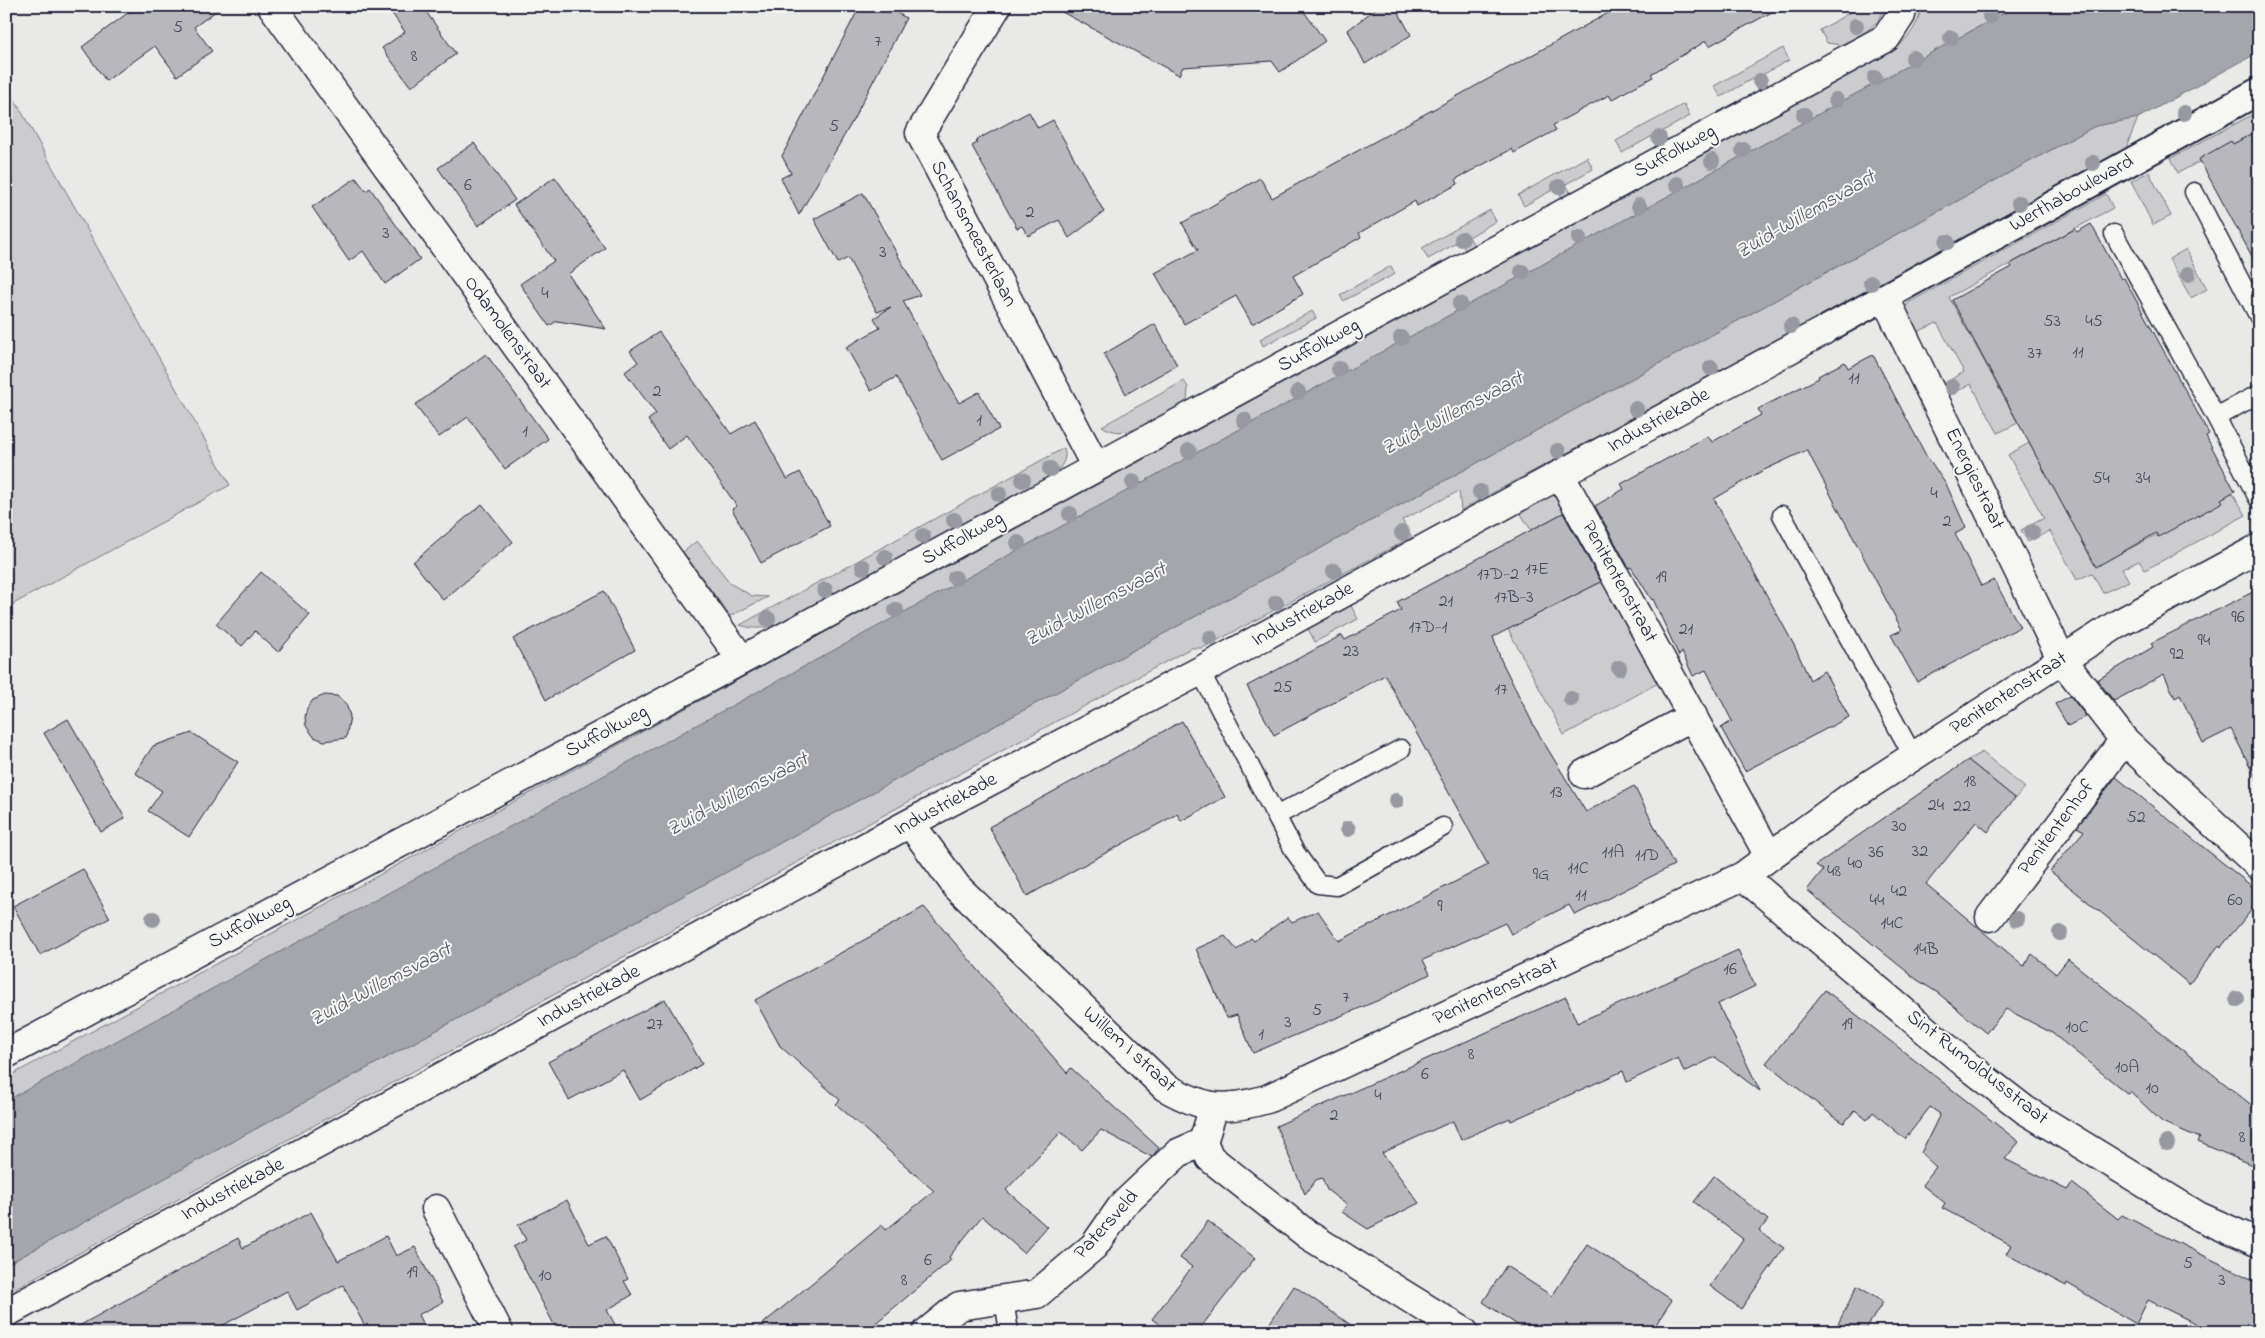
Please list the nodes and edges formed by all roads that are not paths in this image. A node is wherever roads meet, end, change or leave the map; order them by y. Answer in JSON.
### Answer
{"nodes":[{"id":1,"x":272,"y":6,"type":"edge"},
{"id":2,"x":997,"y":6,"type":"edge"},
{"id":3,"x":1904,"y":6,"type":"edge"},
{"id":4,"x":2259,"y":91,"type":"edge"},
{"id":5,"x":2194,"y":192,"type":"dead end"},
{"id":6,"x":2114,"y":234,"type":"dead end"},
{"id":7,"x":1885,"y":298,"type":"junction"},
{"id":8,"x":2259,"y":317,"type":"edge"},
{"id":9,"x":1823,"y":331,"type":"joint"},
{"id":10,"x":2259,"y":394,"type":"edge"},
{"id":11,"x":2216,"y":417,"type":"junction"},
{"id":12,"x":1096,"y":467,"type":"junction"},
{"id":13,"x":1560,"y":475,"type":"junction"},
{"id":14,"x":2259,"y":500,"type":"edge"},
{"id":15,"x":1782,"y":515,"type":"dead end"},
{"id":16,"x":2259,"y":548,"type":"edge"},
{"id":17,"x":742,"y":660,"type":"junction"},
{"id":18,"x":2062,"y":660,"type":"junction"},
{"id":19,"x":1200,"y":671,"type":"junction"},
{"id":20,"x":1693,"y":716,"type":"junction"},
{"id":21,"x":2124,"y":740,"type":"junction"},
{"id":22,"x":1401,"y":750,"type":"dead end"},
{"id":23,"x":1913,"y":756,"type":"junction"},
{"id":24,"x":1584,"y":774,"type":"dead end"},
{"id":25,"x":1276,"y":816,"type":"junction"},
{"id":26,"x":910,"y":823,"type":"junction"},
{"id":27,"x":1443,"y":827,"type":"dead end"},
{"id":28,"x":1769,"y":856,"type":"junction"},
{"id":29,"x":2259,"y":866,"type":"edge"},
{"id":30,"x":1743,"y":876,"type":"junction"},
{"id":31,"x":1990,"y":917,"type":"dead end"},
{"id":32,"x":6,"y":1054,"type":"edge"},
{"id":33,"x":1214,"y":1107,"type":"junction"},
{"id":34,"x":1203,"y":1142,"type":"junction"},
{"id":35,"x":436,"y":1209,"type":"dead end"},
{"id":36,"x":2259,"y":1243,"type":"edge"},
{"id":37,"x":1004,"y":1299,"type":"junction"},
{"id":38,"x":6,"y":1312,"type":"edge"},
{"id":39,"x":499,"y":1332,"type":"edge"},
{"id":40,"x":928,"y":1332,"type":"edge"},
{"id":41,"x":1009,"y":1332,"type":"edge"},
{"id":42,"x":1464,"y":1332,"type":"edge"}],
"edges":[{"from":1,"to":17,"type":"street","name":"Odamolenstraat"},
{"from":2,"to":12,"type":"street","name":"Schansmeesterlaan"},
{"from":3,"to":12,"type":"street","name":"Suffolkweg"},
{"from":4,"to":7,"type":"street","name":"Werthaboulevard"},
{"from":5,"to":8,"type":"lane"},
{"from":6,"to":11,"type":"lane"},
{"from":7,"to":9,"type":"street","name":"Industriekade"},
{"from":7,"to":18,"type":"street","name":"Energiestraat"},
{"from":9,"to":13,"type":"street","name":"Industriekade"},
{"from":10,"to":11,"type":"lane"},
{"from":11,"to":14,"type":"lane"},
{"from":12,"to":17,"type":"street","name":"Suffolkweg"},
{"from":13,"to":19,"type":"street","name":"Industriekade"},
{"from":13,"to":20,"type":"street","name":"Penitentenstraat"},
{"from":15,"to":23,"type":"lane"},
{"from":16,"to":18,"type":"street","name":"Penitentenstraat"},
{"from":17,"to":32,"type":"street","name":"Suffolkweg"},
{"from":18,"to":21,"type":"street"},
{"from":18,"to":23,"type":"street","name":"Penitentenstraat"},
{"from":19,"to":25,"type":"lane"},
{"from":19,"to":26,"type":"street","name":"Industriekade"},
{"from":20,"to":24,"type":"street"},
{"from":20,"to":28,"type":"street","name":"Penitentenstraat"},
{"from":21,"to":29,"type":"street"},
{"from":21,"to":31,"type":"street","name":"Penitentenhof"},
{"from":22,"to":25,"type":"lane"},
{"from":23,"to":28,"type":"street","name":"Penitentenstraat"},
{"from":25,"to":27,"type":"lane"},
{"from":26,"to":33,"type":"street","name":"Willem I straat"},
{"from":26,"to":38,"type":"street","name":"Industriekade"},
{"from":28,"to":30,"type":"street","name":"Penitentenstraat"},
{"from":30,"to":33,"type":"street","name":"Penitentenstraat"},
{"from":30,"to":36,"type":"street","name":"Sint Rumoldusstraat"},
{"from":33,"to":34,"type":"street"},
{"from":34,"to":37,"type":"street","name":"Patersveld"},
{"from":34,"to":42,"type":"street"},
{"from":35,"to":39,"type":"street"},
{"from":37,"to":40,"type":"street","name":"Patersveld"},
{"from":37,"to":41,"type":"lane"}]}
